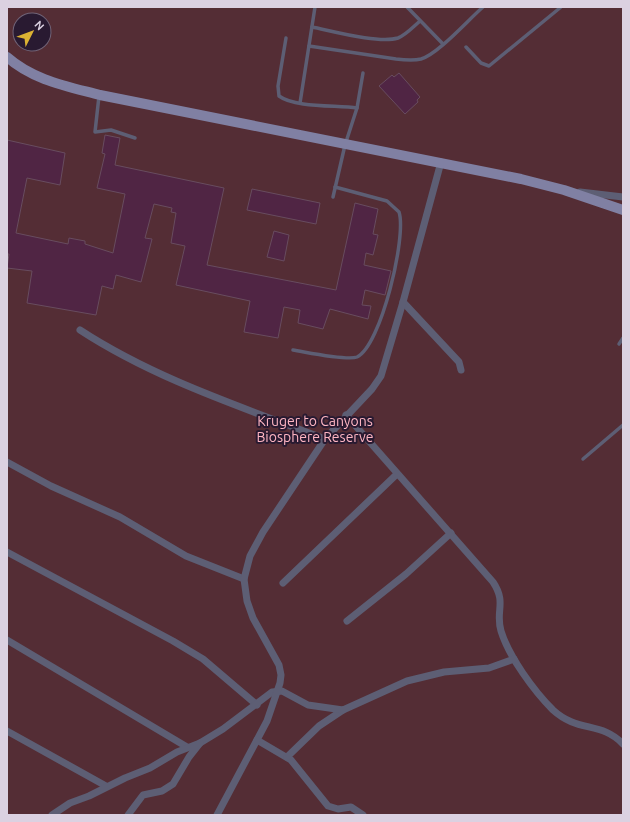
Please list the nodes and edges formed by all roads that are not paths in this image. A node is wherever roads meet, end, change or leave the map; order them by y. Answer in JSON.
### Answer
{"nodes":[{"id":1,"x":315,"y":7,"type":"edge"},
{"id":2,"x":407,"y":7,"type":"edge"},
{"id":3,"x":483,"y":7,"type":"edge"},
{"id":4,"x":561,"y":7,"type":"edge"},
{"id":5,"x":420,"y":21,"type":"junction"},
{"id":6,"x":312,"y":27,"type":"junction"},
{"id":7,"x":286,"y":38,"type":"dead end"},
{"id":8,"x":442,"y":44,"type":"junction"},
{"id":9,"x":309,"y":46,"type":"junction"},
{"id":10,"x":466,"y":47,"type":"dead end"},
{"id":11,"x":7,"y":57,"type":"edge"},
{"id":12,"x":363,"y":73,"type":"dead end"},
{"id":13,"x":100,"y":95,"type":"junction"},
{"id":14,"x":300,"y":103,"type":"junction"},
{"id":15,"x":357,"y":108,"type":"junction"},
{"id":16,"x":135,"y":138,"type":"dead end"},
{"id":17,"x":345,"y":145,"type":"junction"},
{"id":18,"x":441,"y":162,"type":"junction"},
{"id":19,"x":335,"y":187,"type":"junction"},
{"id":20,"x":564,"y":190,"type":"junction"},
{"id":21,"x":333,"y":197,"type":"dead end"},
{"id":22,"x":623,"y":197,"type":"edge"},
{"id":23,"x":623,"y":210,"type":"edge"},
{"id":24,"x":403,"y":302,"type":"junction"},
{"id":25,"x":80,"y":330,"type":"dead end"},
{"id":26,"x":623,"y":338,"type":"edge"},
{"id":27,"x":619,"y":344,"type":"dead end"},
{"id":28,"x":293,"y":350,"type":"dead end"},
{"id":29,"x":461,"y":370,"type":"dead end"},
{"id":30,"x":346,"y":415,"type":"junction"},
{"id":31,"x":623,"y":425,"type":"edge"},
{"id":32,"x":325,"y":439,"type":"junction"},
{"id":33,"x":583,"y":459,"type":"dead end"},
{"id":34,"x":7,"y":462,"type":"edge"},
{"id":35,"x":397,"y":474,"type":"junction"},
{"id":36,"x":451,"y":533,"type":"junction"},
{"id":37,"x":7,"y":552,"type":"edge"},
{"id":38,"x":244,"y":579,"type":"junction"},
{"id":39,"x":283,"y":583,"type":"dead end"},
{"id":40,"x":347,"y":621,"type":"dead end"},
{"id":41,"x":7,"y":640,"type":"edge"},
{"id":42,"x":514,"y":659,"type":"junction"},
{"id":43,"x":278,"y":690,"type":"junction"},
{"id":44,"x":256,"y":705,"type":"junction"},
{"id":45,"x":343,"y":710,"type":"junction"},
{"id":46,"x":7,"y":731,"type":"edge"},
{"id":47,"x":257,"y":740,"type":"junction"},
{"id":48,"x":200,"y":743,"type":"junction"},
{"id":49,"x":623,"y":744,"type":"edge"},
{"id":50,"x":187,"y":747,"type":"junction"},
{"id":51,"x":287,"y":757,"type":"junction"},
{"id":52,"x":106,"y":786,"type":"junction"},
{"id":53,"x":52,"y":815,"type":"edge"},
{"id":54,"x":128,"y":815,"type":"edge"},
{"id":55,"x":217,"y":815,"type":"edge"},
{"id":56,"x":363,"y":815,"type":"edge"}],
"edges":[{"from":1,"to":6,"type":"lane"},
{"from":2,"to":5,"type":"lane"},
{"from":3,"to":8,"type":"lane"},
{"from":4,"to":10,"type":"lane"},
{"from":5,"to":6,"type":"lane"},
{"from":5,"to":8,"type":"lane"},
{"from":6,"to":9,"type":"lane"},
{"from":7,"to":14,"type":"lane"},
{"from":8,"to":9,"type":"lane"},
{"from":9,"to":14,"type":"lane"},
{"from":11,"to":13,"type":"street"},
{"from":12,"to":15,"type":"lane"},
{"from":13,"to":16,"type":"lane"},
{"from":13,"to":17,"type":"street"},
{"from":14,"to":15,"type":"lane"},
{"from":15,"to":17,"type":"lane"},
{"from":17,"to":18,"type":"street"},
{"from":17,"to":19,"type":"lane"},
{"from":18,"to":20,"type":"street"},
{"from":18,"to":24,"type":"street"},
{"from":19,"to":21,"type":"lane"},
{"from":19,"to":28,"type":"lane"},
{"from":20,"to":22,"type":"street"},
{"from":20,"to":23,"type":"street"},
{"from":24,"to":29,"type":"street"},
{"from":24,"to":30,"type":"street"},
{"from":25,"to":32,"type":"street"},
{"from":26,"to":27,"type":"lane"},
{"from":30,"to":32,"type":"street"},
{"from":30,"to":35,"type":"street"},
{"from":31,"to":33,"type":"lane"},
{"from":32,"to":38,"type":"street"},
{"from":34,"to":38,"type":"street"},
{"from":35,"to":36,"type":"street"},
{"from":35,"to":39,"type":"street"},
{"from":36,"to":40,"type":"street"},
{"from":36,"to":42,"type":"street"},
{"from":37,"to":44,"type":"street"},
{"from":38,"to":43,"type":"street"},
{"from":41,"to":50,"type":"street"},
{"from":42,"to":45,"type":"street"},
{"from":42,"to":49,"type":"street"},
{"from":43,"to":44,"type":"street"},
{"from":43,"to":45,"type":"street"},
{"from":43,"to":47,"type":"street"},
{"from":44,"to":48,"type":"street"},
{"from":45,"to":51,"type":"street"},
{"from":46,"to":52,"type":"street"},
{"from":47,"to":51,"type":"street"},
{"from":47,"to":55,"type":"street"},
{"from":48,"to":50,"type":"street"},
{"from":48,"to":54,"type":"street"},
{"from":50,"to":52,"type":"street"},
{"from":51,"to":56,"type":"street"},
{"from":52,"to":53,"type":"street"}]}
